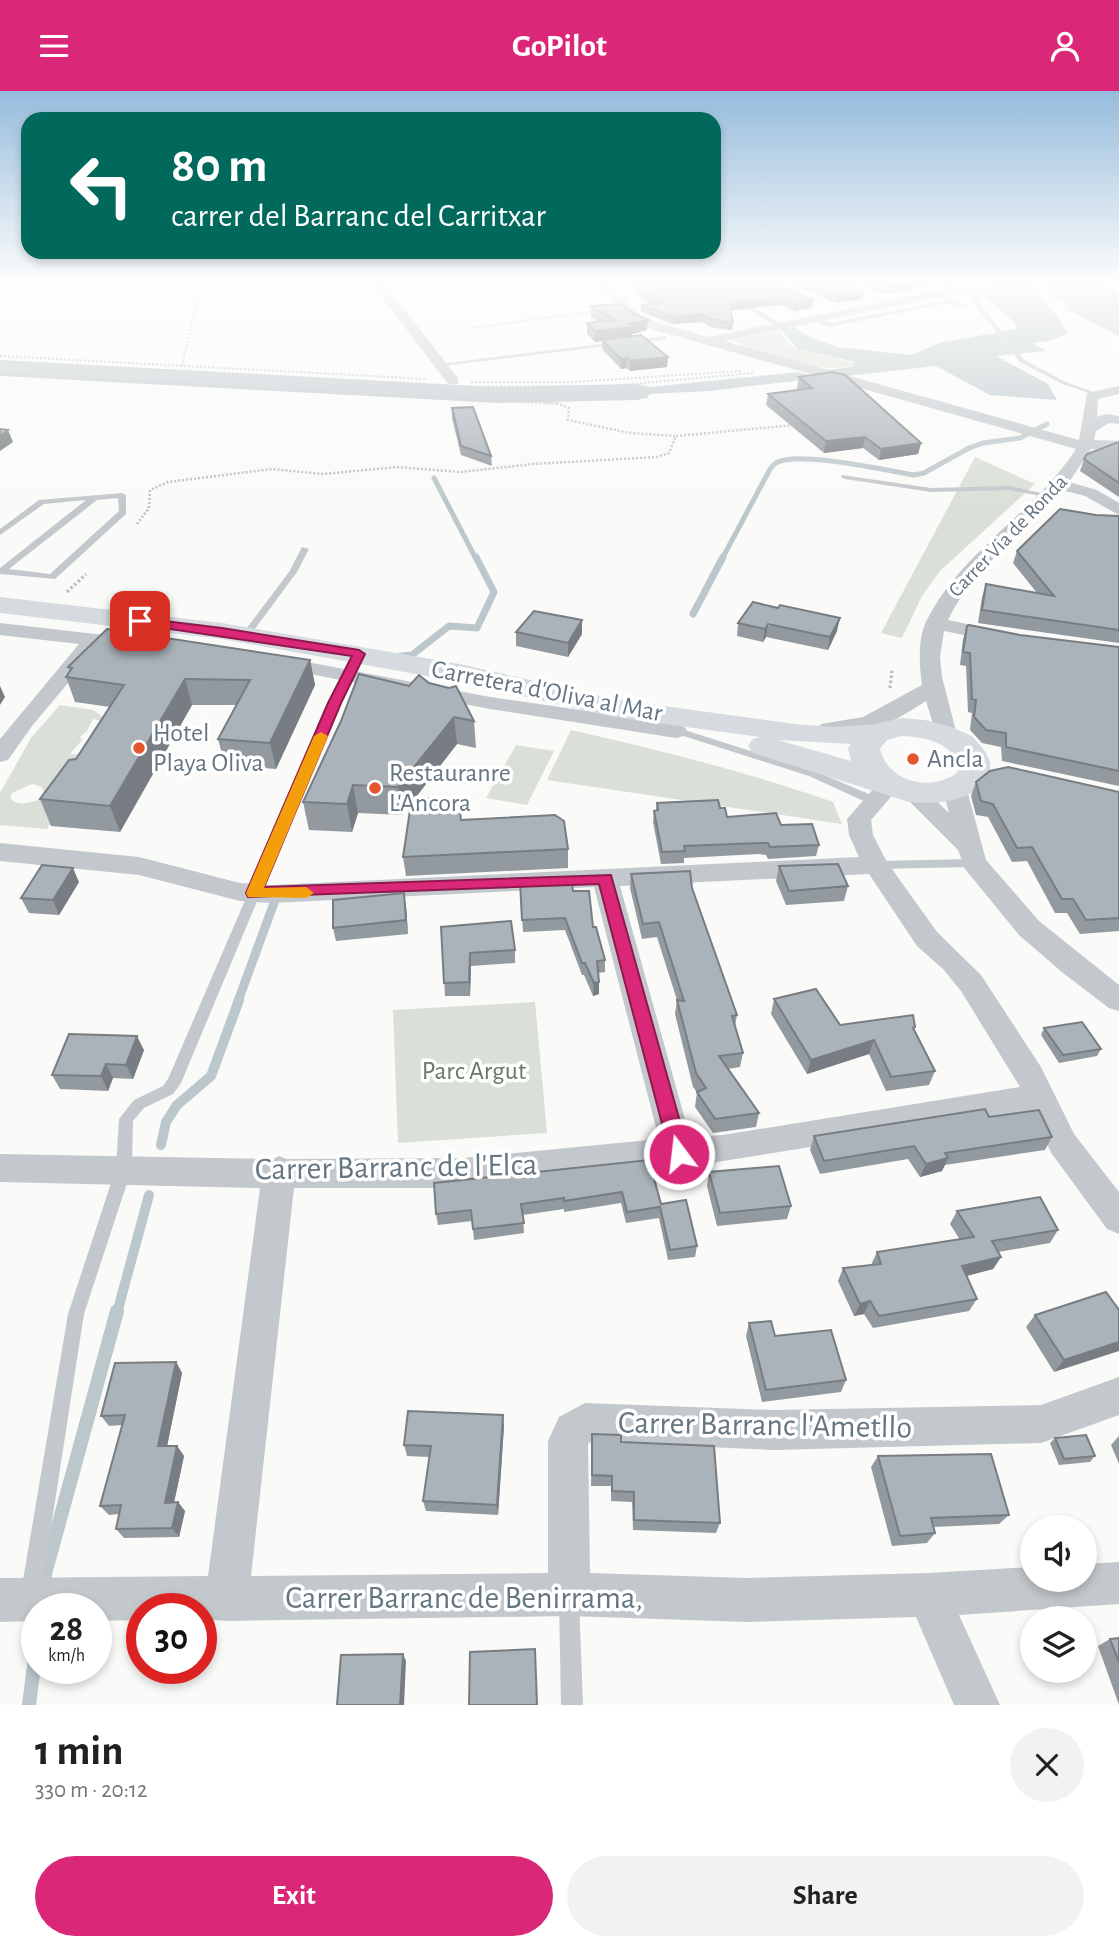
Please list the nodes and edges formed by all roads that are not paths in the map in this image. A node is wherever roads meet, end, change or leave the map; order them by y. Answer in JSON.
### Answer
{"nodes":[{"id":1,"x":435,"y":355,"type":"edge"},
{"id":2,"x":516,"y":355,"type":"edge"},
{"id":3,"x":756,"y":355,"type":"edge"},
{"id":4,"x":1018,"y":355,"type":"edge"},
{"id":5,"x":1022,"y":361,"type":"joint"},
{"id":6,"x":442,"y":364,"type":"junction"},
{"id":7,"x":809,"y":370,"type":"joint"},
{"id":8,"x":459,"y":384,"type":"road end"},
{"id":9,"x":1119,"y":388,"type":"edge"},
{"id":10,"x":1094,"y":394,"type":"junction"},
{"id":11,"x":1119,"y":419,"type":"edge"},
{"id":12,"x":1090,"y":428,"type":"junction"},
{"id":13,"x":1032,"y":433,"type":"joint"},
{"id":14,"x":1084,"y":446,"type":"junction"},
{"id":15,"x":1119,"y":446,"type":"edge"},
{"id":16,"x":845,"y":477,"type":"dead end"},
{"id":17,"x":1056,"y":491,"type":"junction"},
{"id":18,"x":95,"y":497,"type":"junction"},
{"id":19,"x":1119,"y":510,"type":"edge"},
{"id":20,"x":0,"y":533,"type":"edge"},
{"id":21,"x":305,"y":549,"type":"dead end"},
{"id":22,"x":3,"y":574,"type":"edge"},
{"id":23,"x":0,"y":605,"type":"edge"},
{"id":24,"x":936,"y":623,"type":"junction"},
{"id":25,"x":0,"y":629,"type":"edge"},
{"id":26,"x":1016,"y":639,"type":"edge"},
{"id":27,"x":93,"y":640,"type":"junction"},
{"id":28,"x":253,"y":645,"type":"junction"},
{"id":29,"x":146,"y":646,"type":"edge"},
{"id":30,"x":362,"y":662,"type":"junction"},
{"id":31,"x":932,"y":688,"type":"junction"},
{"id":32,"x":622,"y":710,"type":"junction"},
{"id":33,"x":716,"y":722,"type":"junction"},
{"id":34,"x":888,"y":730,"type":"junction"},
{"id":35,"x":677,"y":731,"type":"junction"},
{"id":36,"x":946,"y":735,"type":"junction"},
{"id":37,"x":0,"y":755,"type":"edge"},
{"id":38,"x":977,"y":775,"type":"junction"},
{"id":39,"x":886,"y":784,"type":"junction"},
{"id":40,"x":0,"y":852,"type":"edge"},
{"id":41,"x":972,"y":856,"type":"junction"},
{"id":42,"x":876,"y":865,"type":"junction"},
{"id":43,"x":605,"y":879,"type":"junction"},
{"id":44,"x":263,"y":894,"type":"junction"},
{"id":45,"x":1119,"y":1000,"type":"edge"},
{"id":46,"x":1040,"y":1097,"type":"junction"},
{"id":47,"x":679,"y":1154,"type":"junction"},
{"id":48,"x":0,"y":1168,"type":"edge"},
{"id":49,"x":124,"y":1168,"type":"junction"},
{"id":50,"x":279,"y":1171,"type":"junction"},
{"id":51,"x":1119,"y":1218,"type":"edge"},
{"id":52,"x":1119,"y":1396,"type":"edge"},
{"id":53,"x":1119,"y":1583,"type":"edge"},
{"id":54,"x":569,"y":1594,"type":"junction"},
{"id":55,"x":928,"y":1595,"type":"junction"},
{"id":56,"x":15,"y":1599,"type":"edge"},
{"id":57,"x":227,"y":1599,"type":"junction"},
{"id":58,"x":572,"y":1705,"type":"edge"},
{"id":59,"x":977,"y":1705,"type":"edge"}],
"edges":[{"from":1,"to":6,"type":"street"},
{"from":2,"to":6,"type":"lane"},
{"from":3,"to":7,"type":"street"},
{"from":4,"to":5,"type":"lane"},
{"from":5,"to":10,"type":"lane"},
{"from":6,"to":8,"type":"street"},
{"from":7,"to":13,"type":"street"},
{"from":9,"to":10,"type":"street"},
{"from":10,"to":12,"type":"street"},
{"from":11,"to":12,"type":"street"},
{"from":12,"to":14,"type":"street","name":"Carrer Via de Ronda"},
{"from":13,"to":14,"type":"street"},
{"from":14,"to":15,"type":"street"},
{"from":14,"to":17,"type":"street","name":"Carrer Via de Ronda"},
{"from":16,"to":17,"type":"lane"},
{"from":17,"to":19,"type":"street"},
{"from":17,"to":24,"type":"street","name":"Carrer Via de Ronda"},
{"from":18,"to":20,"type":"lane"},
{"from":18,"to":22,"type":"lane"},
{"from":18,"to":22,"type":"lane"},
{"from":21,"to":28,"type":"lane"},
{"from":23,"to":28,"type":"street","name":"Carretera d'Oliva al Mar"},
{"from":24,"to":26,"type":"street"},
{"from":24,"to":31,"type":"street","name":"Carrer Via de Ronda"},
{"from":25,"to":27,"type":"street"},
{"from":27,"to":29,"type":"street"},
{"from":27,"to":37,"type":"street"},
{"from":28,"to":30,"type":"street","name":"Carretera d'Oliva al Mar"},
{"from":30,"to":32,"type":"street","name":"Carretera d'Oliva al Mar"},
{"from":30,"to":35,"type":"street"},
{"from":30,"to":44,"type":"lane"},
{"from":31,"to":33,"type":"street"},
{"from":31,"to":34,"type":"street"},
{"from":31,"to":36,"type":"street","name":"Carrer Via de Ronda"},
{"from":32,"to":33,"type":"street","name":"Carretera d'Oliva al Mar"},
{"from":32,"to":35,"type":"lane"},
{"from":32,"to":39,"type":"street"},
{"from":33,"to":34,"type":"street","name":"Carretera d'Oliva al Mar"},
{"from":33,"to":39,"type":"street","name":"Carretera d'Oliva al Mar"},
{"from":34,"to":36,"type":"street"},
{"from":34,"to":39,"type":"street"},
{"from":35,"to":39,"type":"lane"},
{"from":36,"to":38,"type":"street"},
{"from":38,"to":39,"type":"street"},
{"from":38,"to":41,"type":"street"},
{"from":39,"to":41,"type":"street"},
{"from":39,"to":42,"type":"street"},
{"from":40,"to":44,"type":"street"},
{"from":41,"to":42,"type":"lane"},
{"from":41,"to":45,"type":"street"},
{"from":42,"to":43,"type":"street"},
{"from":42,"to":46,"type":"street"},
{"from":43,"to":44,"type":"street"},
{"from":43,"to":47,"type":"street"},
{"from":44,"to":49,"type":"lane"},
{"from":46,"to":47,"type":"street","name":"Carrer Barranc de l'Elca"},
{"from":46,"to":51,"type":"street"},
{"from":47,"to":50,"type":"street","name":"Carrer Barranc de l'Elca"},
{"from":48,"to":49,"type":"street","name":"Carrer Barranc de l'Elca"},
{"from":49,"to":50,"type":"street","name":"Carrer Barranc de l'Elca"},
{"from":49,"to":56,"type":"lane"},
{"from":50,"to":57,"type":"street"},
{"from":52,"to":54,"type":"street","name":"Carrer Barranc l'Ametllo"},
{"from":53,"to":55,"type":"street","name":"Carrer Barranc de Benirrama,"},
{"from":54,"to":55,"type":"street","name":"Carrer Barranc de Benirrama,"},
{"from":54,"to":57,"type":"street","name":"Carrer Barranc de Benirrama,"},
{"from":54,"to":58,"type":"lane"},
{"from":55,"to":59,"type":"street"},
{"from":56,"to":57,"type":"street","name":"Carrer Barranc de Benirrama,"}]}
